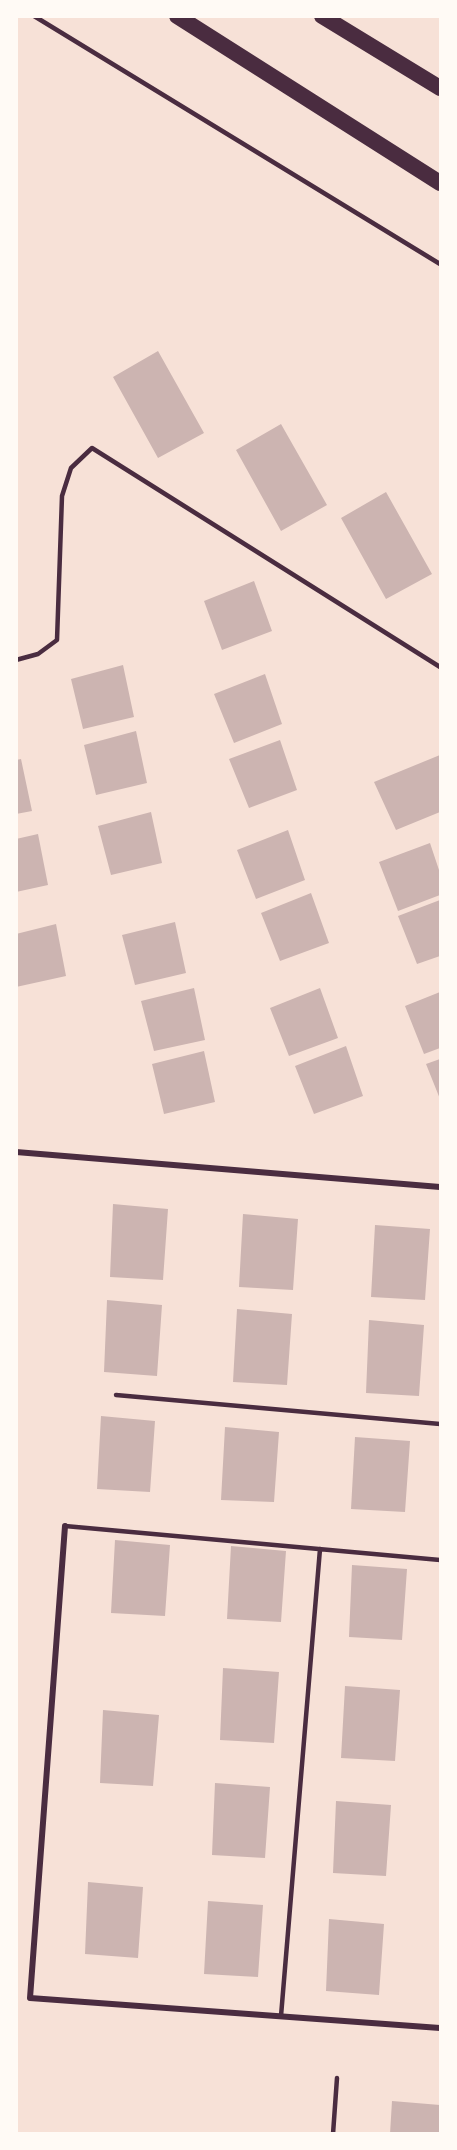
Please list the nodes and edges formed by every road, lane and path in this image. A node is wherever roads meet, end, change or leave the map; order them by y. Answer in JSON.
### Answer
{"nodes":[{"id":1,"x":34,"y":16,"type":"edge"},
{"id":2,"x":177,"y":16,"type":"edge"},
{"id":3,"x":322,"y":16,"type":"edge"},
{"id":4,"x":441,"y":88,"type":"edge"},
{"id":5,"x":441,"y":183,"type":"edge"},
{"id":6,"x":441,"y":264,"type":"edge"},
{"id":7,"x":16,"y":660,"type":"edge"},
{"id":8,"x":441,"y":667,"type":"edge"},
{"id":9,"x":16,"y":1152,"type":"edge"},
{"id":10,"x":441,"y":1187,"type":"edge"},
{"id":11,"x":117,"y":1395,"type":"dead end"},
{"id":12,"x":441,"y":1424,"type":"edge"},
{"id":13,"x":65,"y":1526,"type":"joint"},
{"id":14,"x":320,"y":1549,"type":"junction"},
{"id":15,"x":441,"y":1560,"type":"edge"},
{"id":16,"x":281,"y":2016,"type":"junction"},
{"id":17,"x":441,"y":2028,"type":"edge"},
{"id":18,"x":337,"y":2078,"type":"dead end"},
{"id":19,"x":333,"y":2133,"type":"edge"}],
"edges":[{"from":1,"to":6,"type":"lane"},
{"from":2,"to":5,"type":"highway"},
{"from":3,"to":4,"type":"highway"},
{"from":7,"to":8,"type":"lane"},
{"from":9,"to":10,"type":"street"},
{"from":11,"to":12,"type":"lane"},
{"from":13,"to":14,"type":"lane"},
{"from":13,"to":16,"type":"street"},
{"from":14,"to":15,"type":"lane"},
{"from":14,"to":16,"type":"lane"},
{"from":16,"to":17,"type":"street"},
{"from":18,"to":19,"type":"lane"}]}
